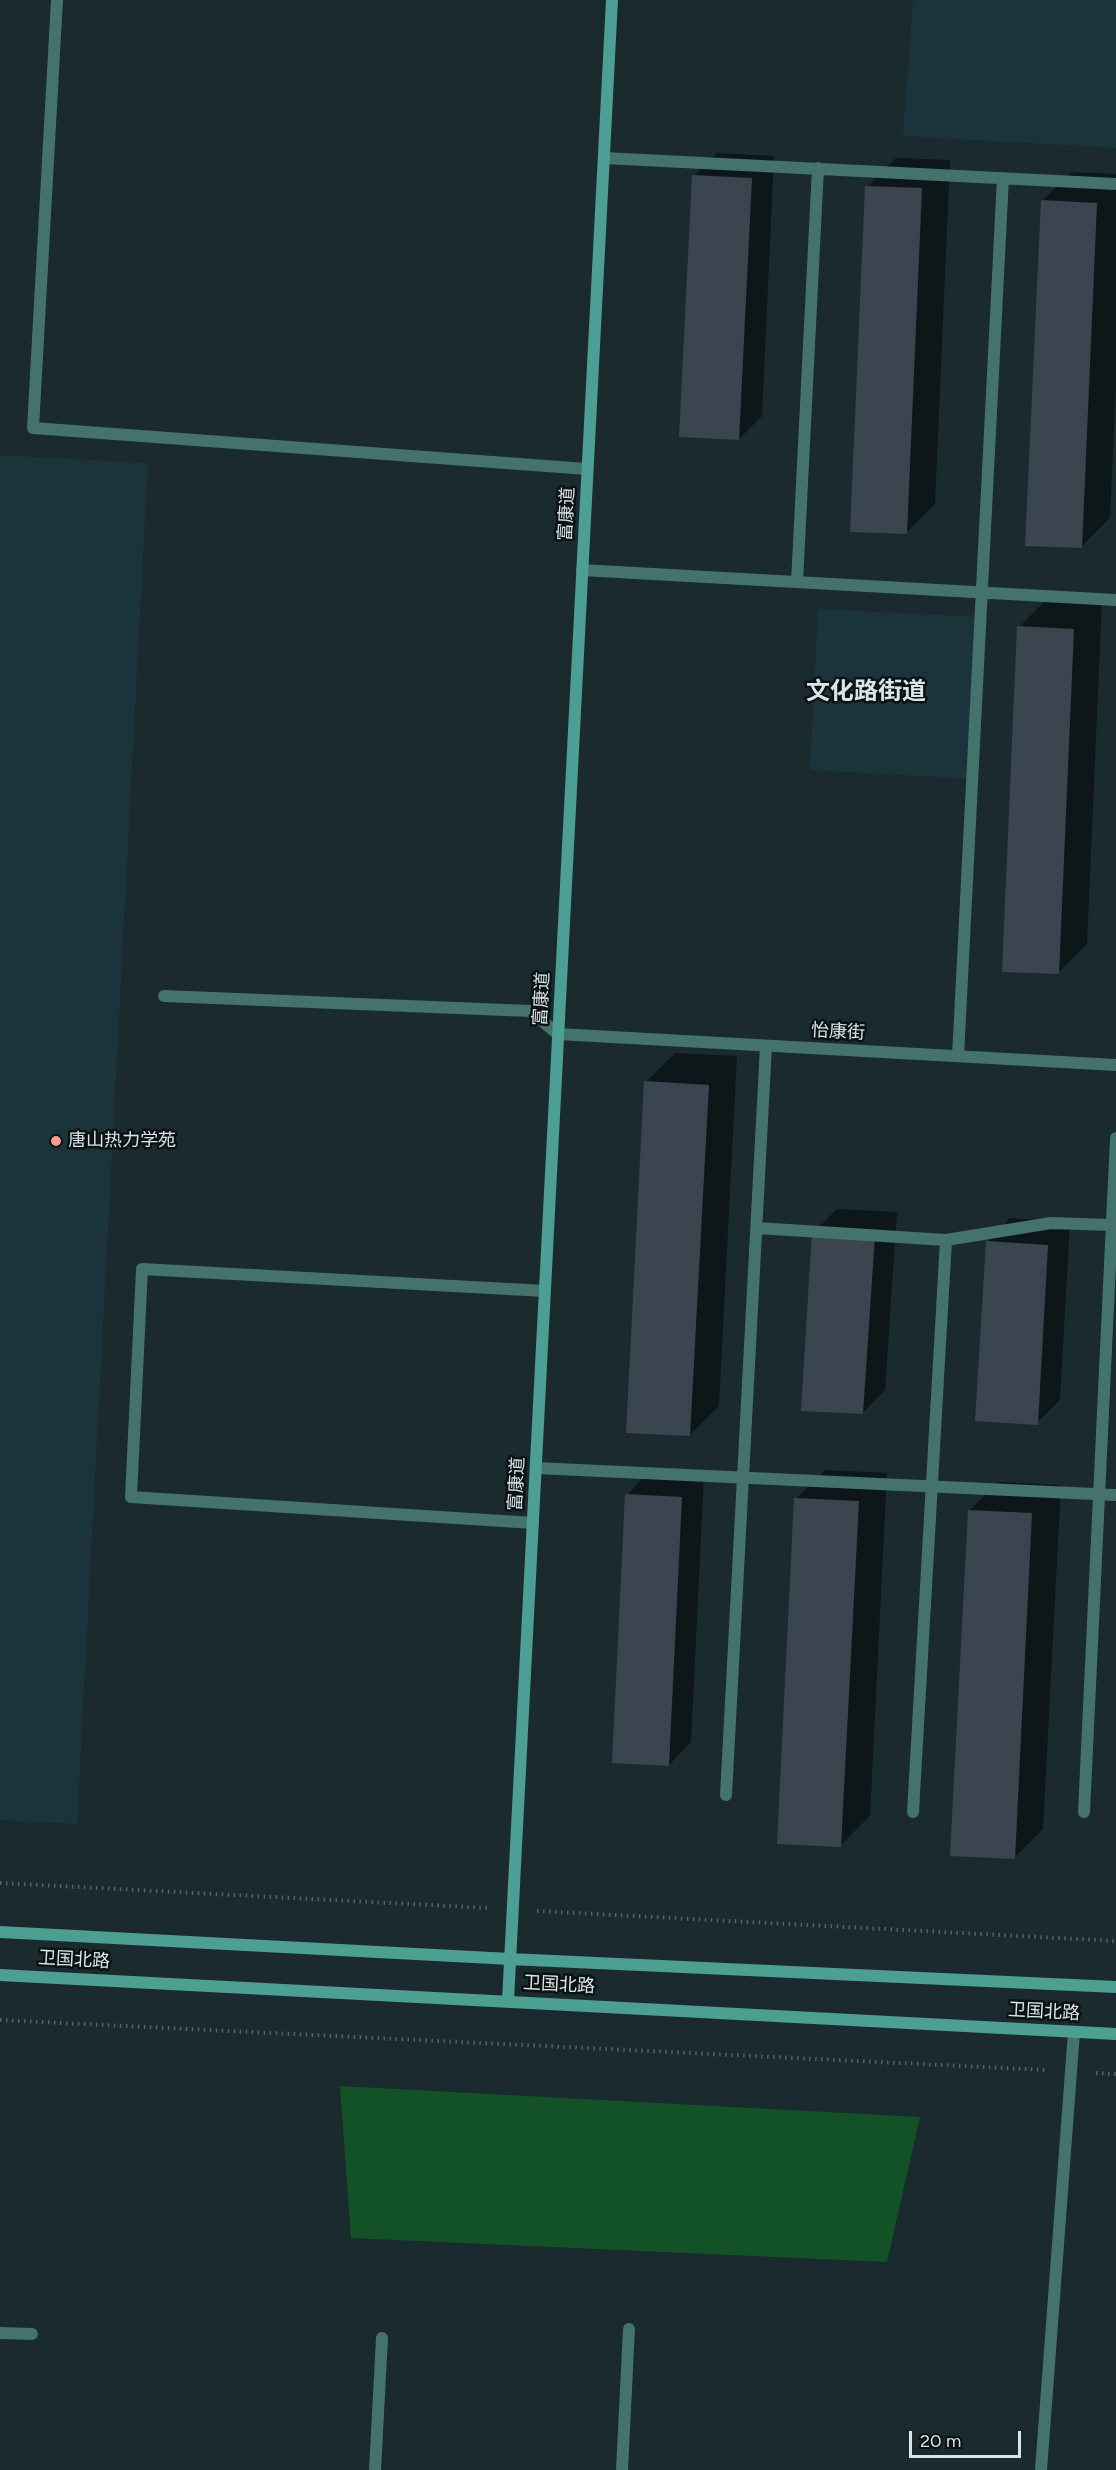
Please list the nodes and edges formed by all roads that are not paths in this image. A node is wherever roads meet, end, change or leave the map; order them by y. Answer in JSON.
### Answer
{"nodes":[{"id":1,"x":57,"y":0,"type":"edge"},
{"id":2,"x":612,"y":0,"type":"edge"},
{"id":3,"x":604,"y":158,"type":"junction"},
{"id":4,"x":818,"y":168,"type":"junction"},
{"id":5,"x":1003,"y":178,"type":"junction"},
{"id":6,"x":1116,"y":184,"type":"edge"},
{"id":7,"x":587,"y":469,"type":"junction"},
{"id":8,"x":582,"y":570,"type":"junction"},
{"id":9,"x":797,"y":582,"type":"junction"},
{"id":10,"x":982,"y":592,"type":"junction"},
{"id":11,"x":1116,"y":600,"type":"edge"},
{"id":12,"x":164,"y":996,"type":"dead end"},
{"id":13,"x":558,"y":1034,"type":"junction"},
{"id":14,"x":766,"y":1046,"type":"junction"},
{"id":15,"x":958,"y":1056,"type":"junction"},
{"id":16,"x":1116,"y":1065,"type":"edge"},
{"id":17,"x":1116,"y":1138,"type":"edge"},
{"id":18,"x":1112,"y":1226,"type":"junction"},
{"id":19,"x":757,"y":1227,"type":"junction"},
{"id":20,"x":946,"y":1240,"type":"junction"},
{"id":21,"x":545,"y":1292,"type":"junction"},
{"id":22,"x":536,"y":1468,"type":"junction"},
{"id":23,"x":743,"y":1478,"type":"junction"},
{"id":24,"x":932,"y":1486,"type":"junction"},
{"id":25,"x":1099,"y":1494,"type":"junction"},
{"id":26,"x":1116,"y":1495,"type":"edge"},
{"id":27,"x":533,"y":1523,"type":"junction"},
{"id":28,"x":726,"y":1795,"type":"dead end"},
{"id":29,"x":913,"y":1812,"type":"dead end"},
{"id":30,"x":1084,"y":1812,"type":"dead end"},
{"id":31,"x":0,"y":1932,"type":"edge"},
{"id":32,"x":510,"y":1959,"type":"junction"},
{"id":33,"x":0,"y":1975,"type":"edge"},
{"id":34,"x":1116,"y":1987,"type":"edge"},
{"id":35,"x":508,"y":2000,"type":"junction"},
{"id":36,"x":1074,"y":2032,"type":"junction"},
{"id":37,"x":1116,"y":2034,"type":"edge"},
{"id":38,"x":629,"y":2329,"type":"dead end"},
{"id":39,"x":0,"y":2333,"type":"edge"},
{"id":40,"x":32,"y":2334,"type":"dead end"},
{"id":41,"x":382,"y":2338,"type":"dead end"},
{"id":42,"x":375,"y":2470,"type":"edge"},
{"id":43,"x":622,"y":2470,"type":"edge"},
{"id":44,"x":1041,"y":2470,"type":"edge"}],
"edges":[{"from":1,"to":7,"type":"street"},
{"from":2,"to":3,"type":"main road","name":"富康道"},
{"from":3,"to":4,"type":"street"},
{"from":3,"to":7,"type":"main road","name":"富康道"},
{"from":4,"to":5,"type":"street"},
{"from":4,"to":9,"type":"street"},
{"from":5,"to":6,"type":"street"},
{"from":5,"to":10,"type":"street"},
{"from":7,"to":8,"type":"main road","name":"富康道"},
{"from":8,"to":9,"type":"street"},
{"from":8,"to":13,"type":"main road","name":"富康道"},
{"from":9,"to":10,"type":"street"},
{"from":10,"to":11,"type":"street"},
{"from":10,"to":15,"type":"street"},
{"from":12,"to":13,"type":"street"},
{"from":13,"to":14,"type":"street","name":"怡康街"},
{"from":13,"to":21,"type":"main road","name":"富康道"},
{"from":14,"to":15,"type":"street","name":"怡康街"},
{"from":14,"to":19,"type":"street"},
{"from":15,"to":16,"type":"street","name":"怡康街"},
{"from":17,"to":18,"type":"street"},
{"from":18,"to":20,"type":"street"},
{"from":18,"to":25,"type":"street"},
{"from":19,"to":20,"type":"street"},
{"from":19,"to":23,"type":"street"},
{"from":20,"to":24,"type":"street"},
{"from":21,"to":22,"type":"main road","name":"富康道"},
{"from":21,"to":27,"type":"street"},
{"from":22,"to":23,"type":"street"},
{"from":22,"to":27,"type":"main road","name":"富康道"},
{"from":23,"to":24,"type":"street"},
{"from":23,"to":28,"type":"street"},
{"from":24,"to":25,"type":"street"},
{"from":24,"to":29,"type":"street"},
{"from":25,"to":26,"type":"street"},
{"from":25,"to":30,"type":"street"},
{"from":27,"to":32,"type":"main road","name":"富康道"},
{"from":31,"to":32,"type":"main road","name":"卫国北路"},
{"from":32,"to":34,"type":"main road","name":"卫国北路"},
{"from":32,"to":35,"type":"main road","name":"富康道"},
{"from":33,"to":35,"type":"main road","name":"卫国北路"},
{"from":35,"to":36,"type":"main road","name":"卫国北路"},
{"from":36,"to":37,"type":"main road","name":"卫国北路"},
{"from":36,"to":44,"type":"street"},
{"from":38,"to":43,"type":"street"},
{"from":39,"to":40,"type":"street"},
{"from":41,"to":42,"type":"street"}]}
